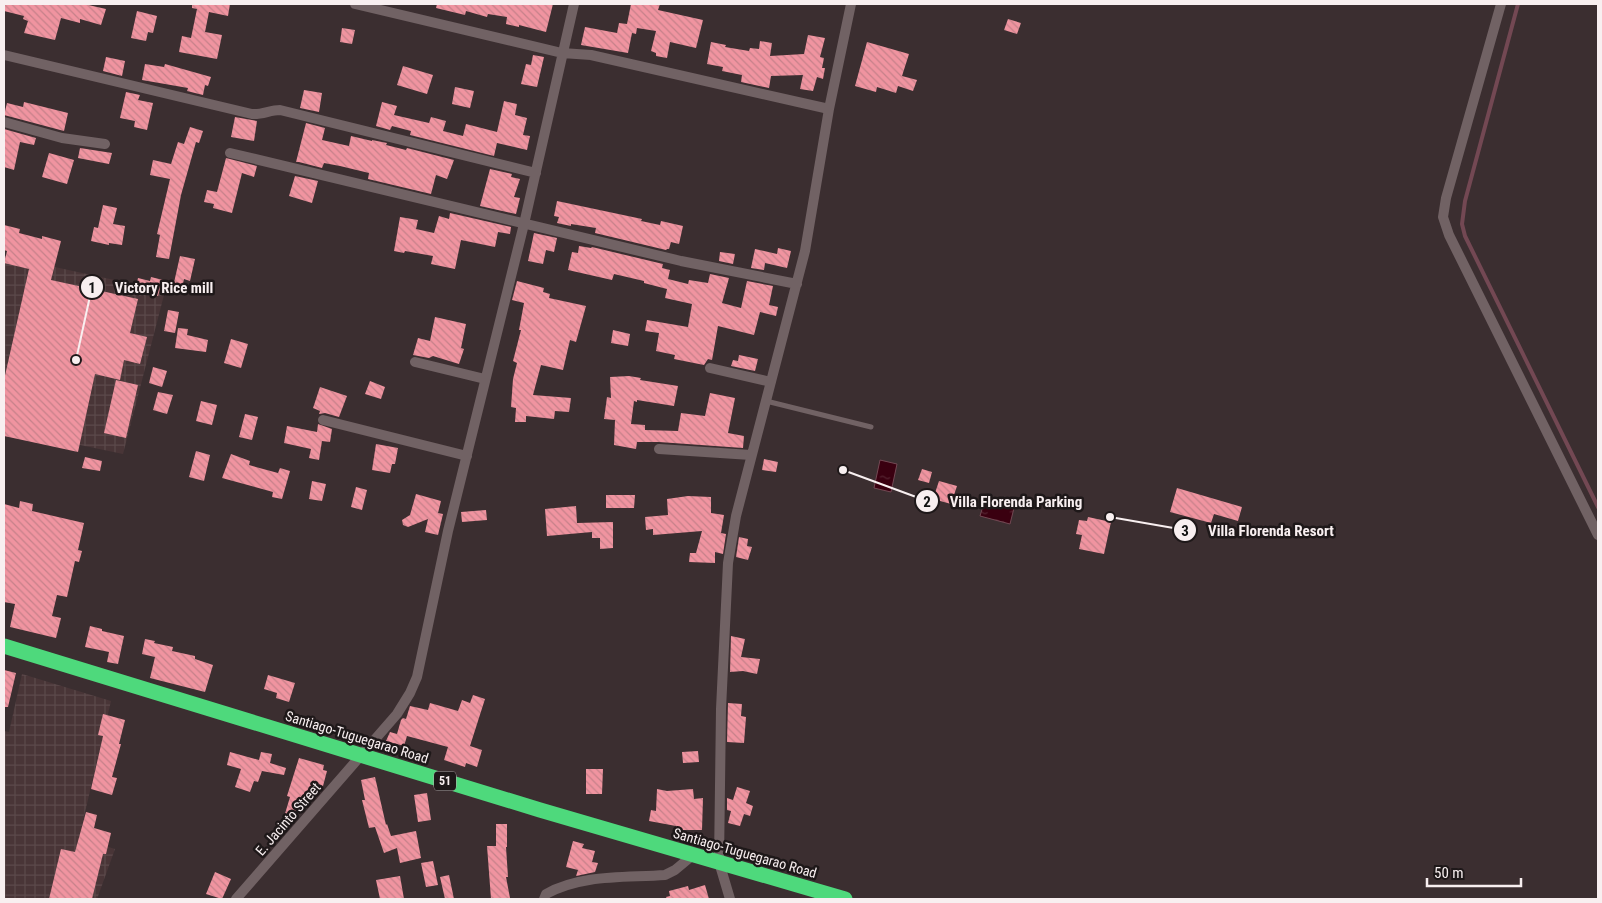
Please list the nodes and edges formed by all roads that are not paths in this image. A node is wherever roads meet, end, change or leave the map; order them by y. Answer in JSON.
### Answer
{"nodes":[{"id":1,"x":355,"y":4,"type":"edge"},
{"id":2,"x":574,"y":4,"type":"edge"},
{"id":3,"x":850,"y":4,"type":"edge"},
{"id":4,"x":1501,"y":4,"type":"edge"},
{"id":5,"x":562,"y":53,"type":"junction"},
{"id":6,"x":4,"y":55,"type":"edge"},
{"id":7,"x":829,"y":109,"type":"junction"},
{"id":8,"x":4,"y":122,"type":"edge"},
{"id":9,"x":105,"y":144,"type":"dead end"},
{"id":10,"x":230,"y":153,"type":"dead end"},
{"id":11,"x":536,"y":173,"type":"junction"},
{"id":12,"x":524,"y":224,"type":"junction"},
{"id":13,"x":797,"y":284,"type":"junction"},
{"id":14,"x":415,"y":362,"type":"dead end"},
{"id":15,"x":710,"y":368,"type":"dead end"},
{"id":16,"x":485,"y":378,"type":"junction"},
{"id":17,"x":772,"y":382,"type":"junction"},
{"id":18,"x":766,"y":401,"type":"junction"},
{"id":19,"x":323,"y":420,"type":"dead end"},
{"id":20,"x":871,"y":427,"type":"dead end"},
{"id":21,"x":658,"y":448,"type":"dead end"},
{"id":22,"x":752,"y":455,"type":"junction"},
{"id":23,"x":466,"y":456,"type":"junction"},
{"id":24,"x":1598,"y":535,"type":"edge"},
{"id":25,"x":4,"y":646,"type":"edge"},
{"id":26,"x":361,"y":756,"type":"junction"},
{"id":27,"x":693,"y":855,"type":"junction"},
{"id":28,"x":718,"y":862,"type":"junction"},
{"id":29,"x":236,"y":899,"type":"edge"},
{"id":30,"x":544,"y":899,"type":"edge"},
{"id":31,"x":730,"y":899,"type":"edge"},
{"id":32,"x":845,"y":899,"type":"edge"}],
"edges":[{"from":1,"to":5,"type":"street"},
{"from":2,"to":5,"type":"street","name":"E. Jacinto Street"},
{"from":3,"to":7,"type":"street"},
{"from":4,"to":24,"type":"street"},
{"from":5,"to":7,"type":"street"},
{"from":5,"to":11,"type":"street","name":"E. Jacinto Street"},
{"from":6,"to":11,"type":"street"},
{"from":7,"to":13,"type":"street"},
{"from":8,"to":9,"type":"street"},
{"from":10,"to":12,"type":"street"},
{"from":11,"to":12,"type":"street","name":"E. Jacinto Street"},
{"from":12,"to":13,"type":"street"},
{"from":12,"to":16,"type":"street","name":"E. Jacinto Street"},
{"from":13,"to":17,"type":"street"},
{"from":14,"to":16,"type":"street"},
{"from":15,"to":17,"type":"street"},
{"from":16,"to":23,"type":"street","name":"E. Jacinto Street"},
{"from":17,"to":18,"type":"street"},
{"from":18,"to":20,"type":"lane"},
{"from":18,"to":22,"type":"street"},
{"from":19,"to":23,"type":"street"},
{"from":21,"to":22,"type":"street"},
{"from":22,"to":28,"type":"street"},
{"from":23,"to":26,"type":"street","name":"E. Jacinto Street"},
{"from":25,"to":26,"type":"highway","name":"Santiago-Tuguegarao Road","number":"51"},
{"from":26,"to":27,"type":"highway","name":"Santiago-Tuguegarao Road","number":"51"},
{"from":26,"to":29,"type":"street","name":"E. Jacinto Street"},
{"from":27,"to":28,"type":"highway","name":"Santiago-Tuguegarao Road","number":"51"},
{"from":27,"to":30,"type":"street"},
{"from":28,"to":31,"type":"street"},
{"from":28,"to":32,"type":"highway","name":"Santiago-Tuguegarao Road","number":"51"}]}
